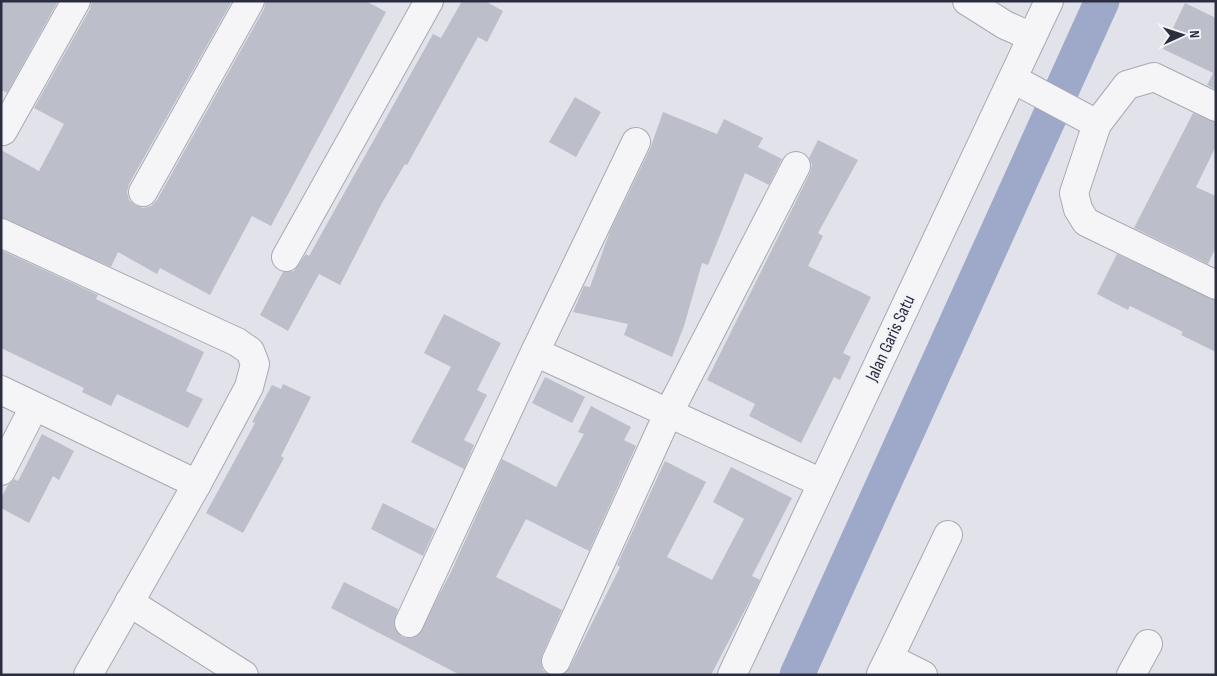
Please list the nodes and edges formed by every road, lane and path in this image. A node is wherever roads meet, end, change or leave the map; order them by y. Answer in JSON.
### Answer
{"nodes":[{"id":1,"x":76,"y":1,"type":"edge"},
{"id":2,"x":250,"y":1,"type":"edge"},
{"id":3,"x":429,"y":1,"type":"edge"},
{"id":4,"x":967,"y":1,"type":"edge"},
{"id":5,"x":1049,"y":1,"type":"edge"},
{"id":6,"x":1032,"y":38,"type":"junction"},
{"id":7,"x":1019,"y":82,"type":"junction"},
{"id":8,"x":1216,"y":107,"type":"edge"},
{"id":9,"x":1086,"y":118,"type":"junction"},
{"id":10,"x":3,"y":131,"type":"dead end"},
{"id":11,"x":636,"y":142,"type":"dead end"},
{"id":12,"x":796,"y":166,"type":"dead end"},
{"id":13,"x":143,"y":192,"type":"dead end"},
{"id":14,"x":1,"y":233,"type":"edge"},
{"id":15,"x":286,"y":257,"type":"dead end"},
{"id":16,"x":1216,"y":285,"type":"edge"},
{"id":17,"x":535,"y":352,"type":"junction"},
{"id":18,"x":1,"y":390,"type":"edge"},
{"id":19,"x":34,"y":407,"type":"junction"},
{"id":20,"x":668,"y":414,"type":"junction"},
{"id":21,"x":1,"y":471,"type":"edge"},
{"id":22,"x":822,"y":483,"type":"junction"},
{"id":23,"x":197,"y":484,"type":"junction"},
{"id":24,"x":948,"y":535,"type":"dead end"},
{"id":25,"x":129,"y":602,"type":"junction"},
{"id":26,"x":409,"y":623,"type":"dead end"},
{"id":27,"x":1148,"y":644,"type":"dead end"},
{"id":28,"x":556,"y":660,"type":"dead end"},
{"id":29,"x":884,"y":666,"type":"edge"},
{"id":30,"x":88,"y":675,"type":"edge"},
{"id":31,"x":244,"y":675,"type":"edge"},
{"id":32,"x":732,"y":675,"type":"edge"},
{"id":33,"x":923,"y":675,"type":"edge"},
{"id":34,"x":1131,"y":675,"type":"edge"}],
"edges":[{"from":1,"to":10,"type":"street"},
{"from":2,"to":13,"type":"street"},
{"from":3,"to":15,"type":"street"},
{"from":4,"to":6,"type":"street"},
{"from":5,"to":6,"type":"street","name":"Jalan Garis Satu"},
{"from":6,"to":7,"type":"street","name":"Jalan Garis Satu"},
{"from":7,"to":9,"type":"street"},
{"from":7,"to":22,"type":"street","name":"Jalan Garis Satu"},
{"from":8,"to":9,"type":"street"},
{"from":9,"to":16,"type":"street"},
{"from":11,"to":17,"type":"street"},
{"from":12,"to":20,"type":"street"},
{"from":14,"to":23,"type":"street"},
{"from":17,"to":20,"type":"street"},
{"from":17,"to":26,"type":"street"},
{"from":18,"to":19,"type":"street"},
{"from":19,"to":21,"type":"street"},
{"from":19,"to":23,"type":"street"},
{"from":20,"to":22,"type":"street"},
{"from":20,"to":28,"type":"street"},
{"from":22,"to":32,"type":"street","name":"Jalan Garis Satu"},
{"from":23,"to":25,"type":"street"},
{"from":24,"to":29,"type":"street"},
{"from":25,"to":30,"type":"street"},
{"from":25,"to":31,"type":"street"},
{"from":27,"to":34,"type":"street"},
{"from":29,"to":33,"type":"street"}]}
